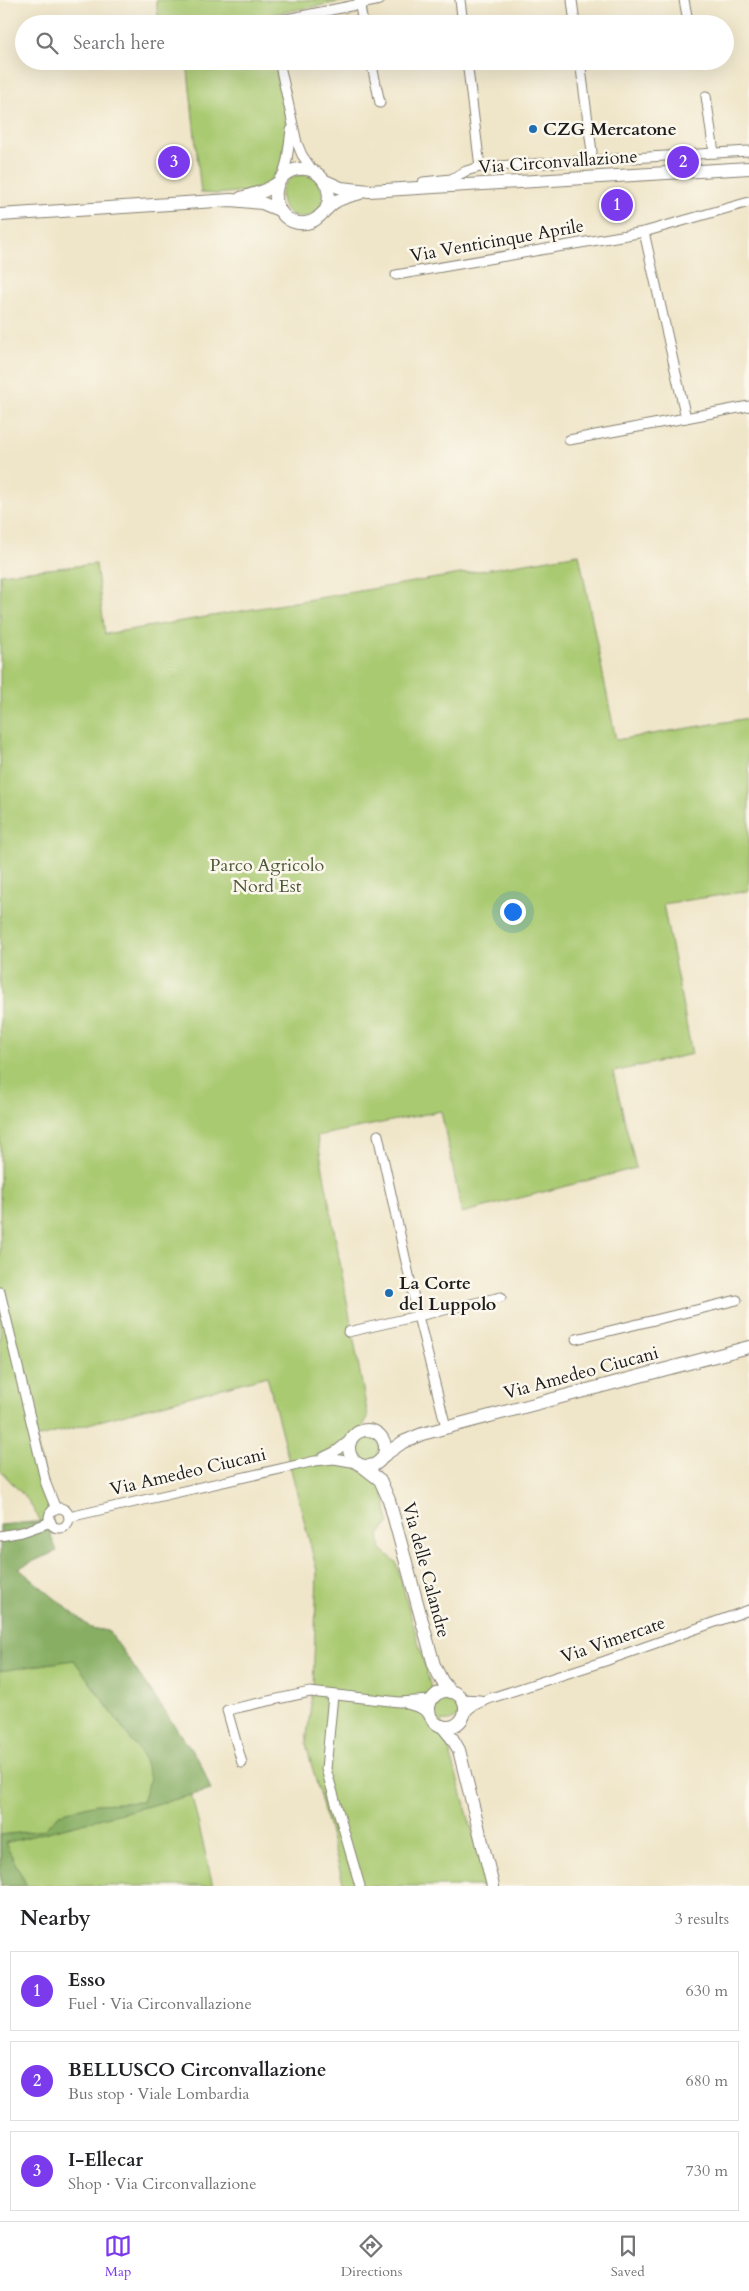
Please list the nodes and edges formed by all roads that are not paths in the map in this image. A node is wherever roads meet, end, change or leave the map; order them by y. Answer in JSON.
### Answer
{"nodes":[{"id":1,"x":380,"y":0,"type":"edge"},
{"id":2,"x":460,"y":0,"type":"edge"},
{"id":3,"x":572,"y":0,"type":"edge"},
{"id":4,"x":684,"y":0,"type":"edge"},
{"id":5,"x":359,"y":2,"type":"edge"},
{"id":6,"x":302,"y":15,"type":"edge"},
{"id":7,"x":361,"y":15,"type":"edge"},
{"id":8,"x":462,"y":15,"type":"edge"},
{"id":9,"x":574,"y":15,"type":"edge"},
{"id":10,"x":687,"y":15,"type":"edge"},
{"id":11,"x":281,"y":70,"type":"edge"},
{"id":12,"x":373,"y":70,"type":"edge"},
{"id":13,"x":468,"y":70,"type":"edge"},
{"id":14,"x":581,"y":70,"type":"edge"},
{"id":15,"x":706,"y":96,"type":"dead end"},
{"id":16,"x":380,"y":103,"type":"dead end"},
{"id":17,"x":292,"y":122,"type":"junction"},
{"id":18,"x":749,"y":151,"type":"edge"},
{"id":19,"x":714,"y":153,"type":"junction"},
{"id":20,"x":590,"y":160,"type":"junction"},
{"id":21,"x":480,"y":167,"type":"junction"},
{"id":22,"x":749,"y":168,"type":"edge"},
{"id":23,"x":313,"y":171,"type":"junction"},
{"id":24,"x":280,"y":180,"type":"junction"},
{"id":25,"x":325,"y":181,"type":"junction"},
{"id":26,"x":373,"y":191,"type":"junction"},
{"id":27,"x":232,"y":200,"type":"junction"},
{"id":28,"x":749,"y":202,"type":"edge"},
{"id":29,"x":326,"y":209,"type":"junction"},
{"id":30,"x":279,"y":210,"type":"junction"},
{"id":31,"x":0,"y":215,"type":"edge"},
{"id":32,"x":644,"y":232,"type":"junction"},
{"id":33,"x":396,"y":275,"type":"dead end"},
{"id":34,"x":749,"y":406,"type":"edge"},
{"id":35,"x":686,"y":418,"type":"junction"},
{"id":36,"x":569,"y":440,"type":"dead end"},
{"id":37,"x":378,"y":1135,"type":"dead end"},
{"id":38,"x":0,"y":1292,"type":"edge"},
{"id":39,"x":500,"y":1296,"type":"dead end"},
{"id":40,"x":737,"y":1300,"type":"dead end"},
{"id":41,"x":418,"y":1316,"type":"junction"},
{"id":42,"x":348,"y":1332,"type":"dead end"},
{"id":43,"x":576,"y":1339,"type":"dead end"},
{"id":44,"x":749,"y":1347,"type":"edge"},
{"id":45,"x":446,"y":1427,"type":"junction"},
{"id":46,"x":376,"y":1433,"type":"junction"},
{"id":47,"x":422,"y":1434,"type":"junction"},
{"id":48,"x":351,"y":1439,"type":"junction"},
{"id":49,"x":383,"y":1456,"type":"junction"},
{"id":50,"x":315,"y":1461,"type":"junction"},
{"id":51,"x":359,"y":1464,"type":"junction"},
{"id":52,"x":383,"y":1486,"type":"junction"},
{"id":53,"x":56,"y":1509,"type":"junction"},
{"id":54,"x":69,"y":1517,"type":"junction"},
{"id":55,"x":51,"y":1522,"type":"junction"},
{"id":56,"x":0,"y":1536,"type":"edge"},
{"id":57,"x":749,"y":1610,"type":"edge"},
{"id":58,"x":434,"y":1665,"type":"junction"},
{"id":59,"x":451,"y":1692,"type":"junction"},
{"id":60,"x":333,"y":1695,"type":"junction"},
{"id":61,"x":432,"y":1699,"type":"junction"},
{"id":62,"x":488,"y":1699,"type":"junction"},
{"id":63,"x":462,"y":1700,"type":"junction"},
{"id":64,"x":400,"y":1702,"type":"junction"},
{"id":65,"x":430,"y":1715,"type":"junction"},
{"id":66,"x":463,"y":1716,"type":"junction"},
{"id":67,"x":442,"y":1726,"type":"junction"},
{"id":68,"x":459,"y":1750,"type":"junction"},
{"id":69,"x":242,"y":1763,"type":"dead end"},
{"id":70,"x":360,"y":1886,"type":"edge"},
{"id":71,"x":493,"y":1886,"type":"edge"}],
"edges":[{"from":1,"to":5,"type":"street"},
{"from":2,"to":8,"type":"street"},
{"from":3,"to":9,"type":"street"},
{"from":4,"to":10,"type":"street"},
{"from":5,"to":6,"type":"street"},
{"from":5,"to":7,"type":"street"},
{"from":11,"to":17,"type":"street"},
{"from":12,"to":16,"type":"street"},
{"from":13,"to":21,"type":"street"},
{"from":14,"to":20,"type":"street"},
{"from":15,"to":19,"type":"street"},
{"from":17,"to":23,"type":"street"},
{"from":17,"to":24,"type":"street"},
{"from":18,"to":19,"type":"street"},
{"from":19,"to":20,"type":"street"},
{"from":20,"to":21,"type":"street"},
{"from":21,"to":26,"type":"street"},
{"from":22,"to":26,"type":"main road","name":"Via Circonvallazione"},
{"from":23,"to":24,"type":"main road","name":"Via Circonvallazione"},
{"from":23,"to":25,"type":"main road","name":"Via Circonvallazione"},
{"from":24,"to":27,"type":"main road","name":"Via Circonvallazione"},
{"from":24,"to":30,"type":"main road"},
{"from":25,"to":26,"type":"main road","name":"Via Circonvallazione"},
{"from":25,"to":29,"type":"main road"},
{"from":26,"to":29,"type":"main road","name":"Via Circonvallazione"},
{"from":27,"to":30,"type":"main road","name":"Via Circonvallazione"},
{"from":27,"to":31,"type":"main road","name":"Via Circonvallazione"},
{"from":28,"to":32,"type":"street","name":"Via Venticinque Aprile"},
{"from":29,"to":30,"type":"main road","name":"Via Circonvallazione"},
{"from":32,"to":33,"type":"street","name":"Via Venticinque Aprile"},
{"from":32,"to":35,"type":"street"},
{"from":34,"to":35,"type":"street"},
{"from":35,"to":36,"type":"street"},
{"from":37,"to":41,"type":"street"},
{"from":38,"to":53,"type":"street"},
{"from":39,"to":41,"type":"street"},
{"from":40,"to":43,"type":"street"},
{"from":41,"to":42,"type":"street"},
{"from":41,"to":45,"type":"street"},
{"from":44,"to":45,"type":"main road","name":"Via Amedeo Ciucani"},
{"from":45,"to":47,"type":"main road","name":"Via Amedeo Ciucani"},
{"from":46,"to":47,"type":"main road","name":"Via Amedeo Ciucani"},
{"from":46,"to":48,"type":"main road","name":"Via Amedeo Ciucani"},
{"from":46,"to":49,"type":"main road"},
{"from":47,"to":49,"type":"main road","name":"Via Amedeo Ciucani"},
{"from":48,"to":50,"type":"street","name":"Via Amedeo Ciucani"},
{"from":48,"to":51,"type":"main road"},
{"from":49,"to":51,"type":"main road","name":"Via Amedeo Ciucani"},
{"from":49,"to":52,"type":"main road","name":"Via delle Calandre"},
{"from":50,"to":51,"type":"street","name":"Via Amedeo Ciucani"},
{"from":50,"to":54,"type":"street","name":"Via Amedeo Ciucani"},
{"from":51,"to":52,"type":"main road","name":"Via delle Calandre"},
{"from":52,"to":58,"type":"main road","name":"Via delle Calandre"},
{"from":53,"to":54,"type":"street"},
{"from":53,"to":55,"type":"street"},
{"from":54,"to":55,"type":"street"},
{"from":55,"to":56,"type":"street"},
{"from":57,"to":62,"type":"street","name":"Via Vimercate"},
{"from":58,"to":59,"type":"main road","name":"Via delle Calandre"},
{"from":58,"to":61,"type":"main road","name":"Via delle Calandre"},
{"from":59,"to":61,"type":"main road"},
{"from":59,"to":63,"type":"main road","name":"Via delle Calandre"},
{"from":60,"to":64,"type":"street"},
{"from":60,"to":69,"type":"street"},
{"from":60,"to":70,"type":"street"},
{"from":61,"to":64,"type":"street"},
{"from":61,"to":65,"type":"main road","name":"Via delle Calandre"},
{"from":62,"to":63,"type":"street","name":"Via Vimercate"},
{"from":62,"to":66,"type":"street","name":"Via Vimercate"},
{"from":63,"to":66,"type":"main road"},
{"from":64,"to":65,"type":"street"},
{"from":65,"to":67,"type":"main road"},
{"from":66,"to":67,"type":"main road"},
{"from":66,"to":68,"type":"main road"},
{"from":67,"to":68,"type":"main road"},
{"from":68,"to":71,"type":"main road"}]}
